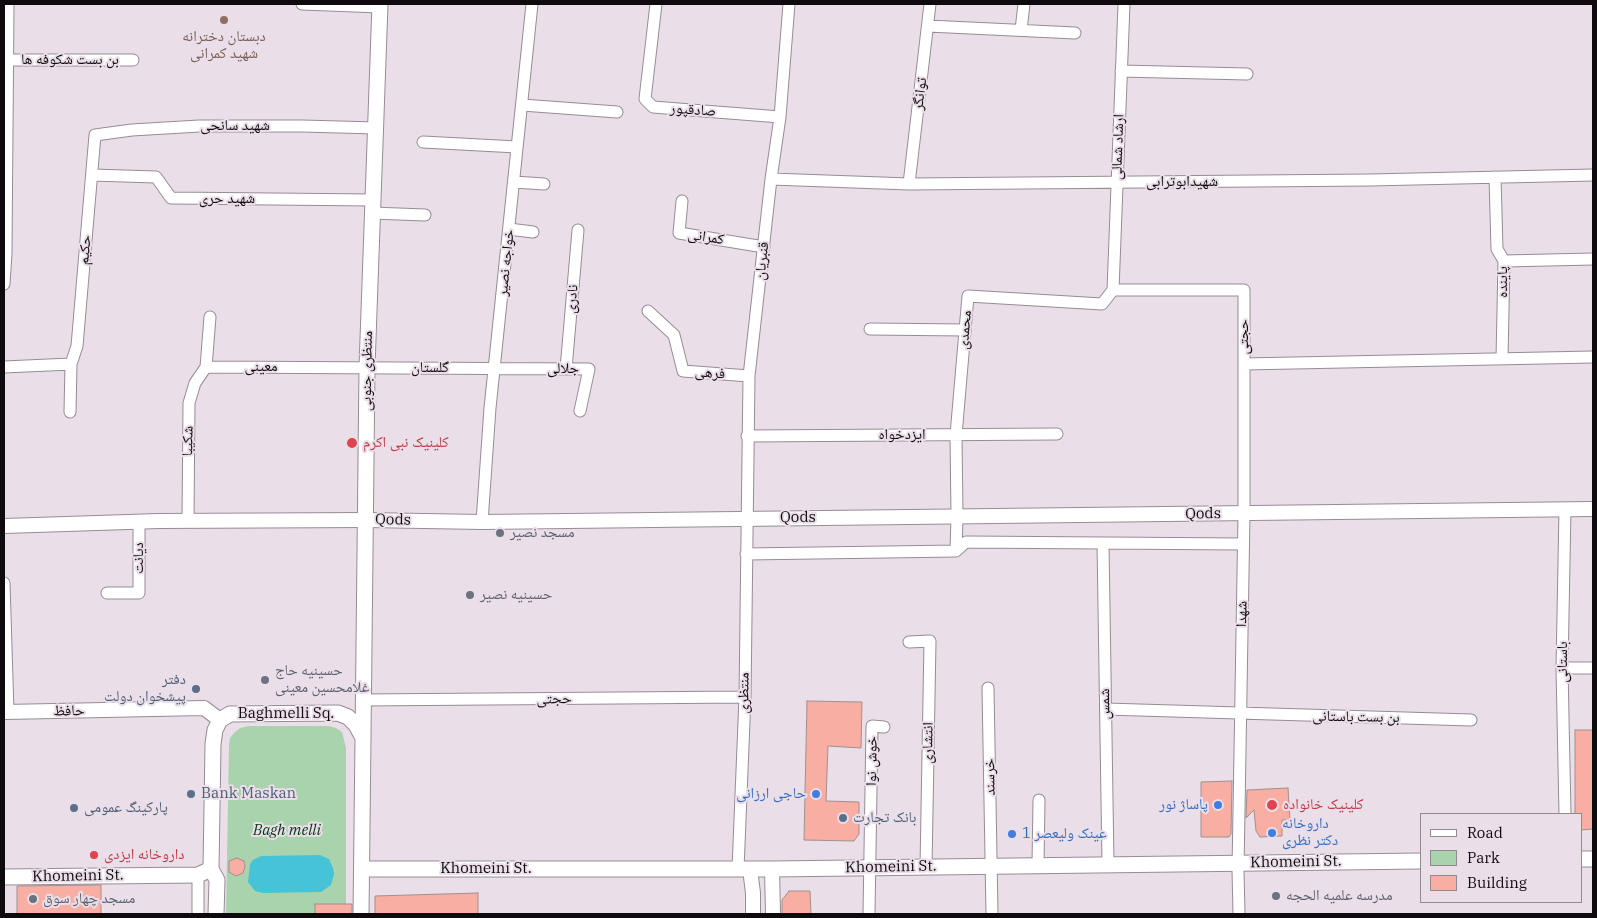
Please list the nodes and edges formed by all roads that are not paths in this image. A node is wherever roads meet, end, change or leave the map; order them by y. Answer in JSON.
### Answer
{"nodes":[{"id":1,"x":8,"y":4,"type":"edge"},
{"id":2,"x":302,"y":4,"type":"edge"},
{"id":3,"x":532,"y":4,"type":"edge"},
{"id":4,"x":656,"y":4,"type":"edge"},
{"id":5,"x":790,"y":4,"type":"edge"},
{"id":6,"x":930,"y":4,"type":"edge"},
{"id":7,"x":1024,"y":4,"type":"edge"},
{"id":8,"x":1124,"y":4,"type":"edge"},
{"id":9,"x":380,"y":5,"type":"edge"},
{"id":10,"x":928,"y":26,"type":"junction"},
{"id":11,"x":1021,"y":30,"type":"junction"},
{"id":12,"x":1076,"y":33,"type":"dead end"},
{"id":13,"x":8,"y":60,"type":"junction"},
{"id":14,"x":133,"y":60,"type":"dead end"},
{"id":15,"x":1121,"y":71,"type":"junction"},
{"id":16,"x":1247,"y":74,"type":"dead end"},
{"id":17,"x":522,"y":105,"type":"junction"},
{"id":18,"x":617,"y":112,"type":"dead end"},
{"id":19,"x":780,"y":117,"type":"junction"},
{"id":20,"x":376,"y":128,"type":"junction"},
{"id":21,"x":96,"y":135,"type":"joint"},
{"id":22,"x":423,"y":142,"type":"dead end"},
{"id":23,"x":517,"y":147,"type":"junction"},
{"id":24,"x":92,"y":175,"type":"junction"},
{"id":25,"x":1593,"y":175,"type":"edge"},
{"id":26,"x":1495,"y":177,"type":"junction"},
{"id":27,"x":770,"y":179,"type":"junction"},
{"id":28,"x":514,"y":182,"type":"junction"},
{"id":29,"x":1117,"y":182,"type":"junction"},
{"id":30,"x":544,"y":184,"type":"dead end"},
{"id":31,"x":909,"y":184,"type":"junction"},
{"id":32,"x":5,"y":195,"type":"edge"},
{"id":33,"x":682,"y":201,"type":"dead end"},
{"id":34,"x":373,"y":206,"type":"junction"},
{"id":35,"x":425,"y":215,"type":"dead end"},
{"id":36,"x":509,"y":229,"type":"junction"},
{"id":37,"x":578,"y":230,"type":"dead end"},
{"id":38,"x":533,"y":232,"type":"dead end"},
{"id":39,"x":764,"y":247,"type":"junction"},
{"id":40,"x":1593,"y":259,"type":"edge"},
{"id":41,"x":1504,"y":261,"type":"junction"},
{"id":42,"x":4,"y":284,"type":"edge"},
{"id":43,"x":1113,"y":290,"type":"junction"},
{"id":44,"x":648,"y":311,"type":"dead end"},
{"id":45,"x":210,"y":317,"type":"dead end"},
{"id":46,"x":870,"y":329,"type":"dead end"},
{"id":47,"x":965,"y":330,"type":"junction"},
{"id":48,"x":1593,"y":357,"type":"edge"},
{"id":49,"x":1502,"y":359,"type":"junction"},
{"id":50,"x":71,"y":364,"type":"junction"},
{"id":51,"x":1244,"y":364,"type":"junction"},
{"id":52,"x":4,"y":366,"type":"edge"},
{"id":53,"x":206,"y":367,"type":"junction"},
{"id":54,"x":367,"y":367,"type":"junction"},
{"id":55,"x":494,"y":368,"type":"junction"},
{"id":56,"x":566,"y":369,"type":"junction"},
{"id":57,"x":749,"y":376,"type":"junction"},
{"id":58,"x":580,"y":411,"type":"dead end"},
{"id":59,"x":70,"y":412,"type":"dead end"},
{"id":60,"x":1056,"y":434,"type":"dead end"},
{"id":61,"x":956,"y":435,"type":"junction"},
{"id":62,"x":748,"y":436,"type":"junction"},
{"id":63,"x":1566,"y":509,"type":"junction"},
{"id":64,"x":1593,"y":509,"type":"edge"},
{"id":65,"x":1244,"y":514,"type":"junction"},
{"id":66,"x":957,"y":516,"type":"junction"},
{"id":67,"x":746,"y":518,"type":"junction"},
{"id":68,"x":366,"y":520,"type":"junction"},
{"id":69,"x":188,"y":521,"type":"junction"},
{"id":70,"x":139,"y":522,"type":"junction"},
{"id":71,"x":482,"y":522,"type":"junction"},
{"id":72,"x":4,"y":526,"type":"edge"},
{"id":73,"x":1103,"y":543,"type":"junction"},
{"id":74,"x":1243,"y":544,"type":"junction"},
{"id":75,"x":956,"y":552,"type":"junction"},
{"id":76,"x":746,"y":554,"type":"junction"},
{"id":77,"x":4,"y":582,"type":"edge"},
{"id":78,"x":107,"y":593,"type":"dead end"},
{"id":79,"x":909,"y":642,"type":"dead end"},
{"id":80,"x":1562,"y":668,"type":"junction"},
{"id":81,"x":1593,"y":668,"type":"edge"},
{"id":82,"x":988,"y":688,"type":"dead end"},
{"id":83,"x":745,"y":697,"type":"junction"},
{"id":84,"x":363,"y":700,"type":"junction"},
{"id":85,"x":1106,"y":709,"type":"junction"},
{"id":86,"x":6,"y":712,"type":"edge"},
{"id":87,"x":1240,"y":714,"type":"junction"},
{"id":88,"x":220,"y":720,"type":"junction"},
{"id":89,"x":1471,"y":720,"type":"dead end"},
{"id":90,"x":884,"y":727,"type":"dead end"},
{"id":91,"x":363,"y":738,"type":"junction"},
{"id":92,"x":1039,"y":800,"type":"dead end"},
{"id":93,"x":1566,"y":813,"type":"edge"},
{"id":94,"x":1420,"y":861,"type":"edge"},
{"id":95,"x":1238,"y":863,"type":"junction"},
{"id":96,"x":1108,"y":864,"type":"junction"},
{"id":97,"x":992,"y":866,"type":"junction"},
{"id":98,"x":1038,"y":866,"type":"junction"},
{"id":99,"x":926,"y":867,"type":"junction"},
{"id":100,"x":870,"y":868,"type":"junction"},
{"id":101,"x":362,"y":869,"type":"junction"},
{"id":102,"x":744,"y":869,"type":"junction"},
{"id":103,"x":772,"y":869,"type":"junction"},
{"id":104,"x":204,"y":872,"type":"junction"},
{"id":105,"x":4,"y":877,"type":"edge"},
{"id":106,"x":198,"y":914,"type":"edge"},
{"id":107,"x":216,"y":914,"type":"edge"},
{"id":108,"x":361,"y":914,"type":"edge"},
{"id":109,"x":753,"y":914,"type":"edge"},
{"id":110,"x":773,"y":914,"type":"edge"},
{"id":111,"x":869,"y":914,"type":"edge"},
{"id":112,"x":992,"y":914,"type":"edge"},
{"id":113,"x":1239,"y":914,"type":"edge"}],
"edges":[{"from":1,"to":13,"type":"street"},
{"from":2,"to":9,"type":"street"},
{"from":3,"to":17,"type":"street","name":"خواجه نصیر"},
{"from":4,"to":19,"type":"street","name":"صادقپور"},
{"from":5,"to":19,"type":"street","name":"قنبریان"},
{"from":6,"to":10,"type":"street","name":"توانگر"},
{"from":7,"to":11,"type":"street"},
{"from":8,"to":15,"type":"street","name":"ارشاد شمالی"},
{"from":9,"to":20,"type":"main road","name":"منتظری جنوبی"},
{"from":10,"to":11,"type":"street"},
{"from":10,"to":31,"type":"street","name":"توانگر"},
{"from":11,"to":12,"type":"street"},
{"from":13,"to":14,"type":"street","name":"بن بست شکوفه ها"},
{"from":13,"to":32,"type":"street"},
{"from":15,"to":16,"type":"street"},
{"from":15,"to":29,"type":"street","name":"ارشاد شمالی"},
{"from":17,"to":18,"type":"street"},
{"from":17,"to":23,"type":"street","name":"خواجه نصیر"},
{"from":19,"to":27,"type":"street","name":"قنبریان"},
{"from":20,"to":21,"type":"street","name":"شهید سانحی"},
{"from":20,"to":34,"type":"main road","name":"منتظری جنوبی"},
{"from":21,"to":24,"type":"street","name":"حکیم"},
{"from":22,"to":23,"type":"street"},
{"from":23,"to":28,"type":"street","name":"خواجه نصیر"},
{"from":24,"to":34,"type":"street","name":"شهید حری"},
{"from":24,"to":50,"type":"street","name":"حکیم"},
{"from":25,"to":26,"type":"street","name":"شهیدابوترابی"},
{"from":26,"to":29,"type":"street","name":"شهیدابوترابی"},
{"from":26,"to":41,"type":"street","name":"پاینده"},
{"from":27,"to":31,"type":"street","name":"شهیدابوترابی"},
{"from":27,"to":39,"type":"street","name":"قنبریان"},
{"from":28,"to":30,"type":"street"},
{"from":28,"to":36,"type":"street","name":"خواجه نصیر"},
{"from":29,"to":31,"type":"street","name":"شهیدابوترابی"},
{"from":29,"to":43,"type":"street","name":"ارشاد شمالی"},
{"from":32,"to":42,"type":"street"},
{"from":33,"to":39,"type":"street","name":"کمرانی"},
{"from":34,"to":35,"type":"street"},
{"from":34,"to":54,"type":"main road","name":"منتظری جنوبی"},
{"from":36,"to":38,"type":"street"},
{"from":36,"to":55,"type":"street","name":"خواجه نصیر"},
{"from":37,"to":56,"type":"street","name":"نادری"},
{"from":39,"to":57,"type":"street","name":"قنبریان"},
{"from":40,"to":41,"type":"street"},
{"from":41,"to":49,"type":"street","name":"پاینده"},
{"from":43,"to":47,"type":"street","name":"محمدی"},
{"from":43,"to":51,"type":"street","name":"حجتی"},
{"from":44,"to":57,"type":"street","name":"فرهی"},
{"from":45,"to":53,"type":"street"},
{"from":46,"to":47,"type":"street"},
{"from":47,"to":61,"type":"street","name":"محمدی"},
{"from":48,"to":49,"type":"street"},
{"from":49,"to":51,"type":"street"},
{"from":50,"to":52,"type":"street"},
{"from":50,"to":59,"type":"street","name":"حکیم"},
{"from":51,"to":65,"type":"street","name":"حجتی"},
{"from":53,"to":54,"type":"street","name":"معینی"},
{"from":53,"to":69,"type":"street","name":"شکیبا"},
{"from":54,"to":55,"type":"street","name":"گلستان"},
{"from":54,"to":68,"type":"main road","name":"منتظری جنوبی"},
{"from":55,"to":56,"type":"street","name":"جلالی"},
{"from":55,"to":71,"type":"street","name":"خواجه نصیر"},
{"from":56,"to":58,"type":"street","name":"جلالی"},
{"from":57,"to":62,"type":"street","name":"قنبریان"},
{"from":60,"to":61,"type":"street","name":"ایزدخواه"},
{"from":61,"to":62,"type":"street","name":"ایزدخواه"},
{"from":61,"to":66,"type":"street","name":"محمدی"},
{"from":62,"to":67,"type":"street","name":"قنبریان"},
{"from":63,"to":64,"type":"street","name":"Qods"},
{"from":63,"to":65,"type":"street","name":"Qods"},
{"from":63,"to":80,"type":"street","name":"باستانی"},
{"from":65,"to":66,"type":"street","name":"Qods"},
{"from":65,"to":74,"type":"street","name":"شهدا"},
{"from":66,"to":67,"type":"street","name":"Qods"},
{"from":66,"to":75,"type":"street","name":"محمدی"},
{"from":67,"to":71,"type":"street","name":"Qods"},
{"from":67,"to":76,"type":"street","name":"منتظری"},
{"from":68,"to":69,"type":"street","name":"Qods"},
{"from":68,"to":71,"type":"street","name":"Qods"},
{"from":68,"to":84,"type":"main road","name":"منتظری جنوبی"},
{"from":69,"to":70,"type":"street","name":"Qods"},
{"from":70,"to":72,"type":"street","name":"Qods"},
{"from":70,"to":78,"type":"street","name":"دیانت"},
{"from":73,"to":74,"type":"street"},
{"from":73,"to":75,"type":"street"},
{"from":73,"to":85,"type":"street","name":"شمس"},
{"from":74,"to":87,"type":"street","name":"شهدا"},
{"from":75,"to":76,"type":"street"},
{"from":76,"to":83,"type":"street","name":"منتظری"},
{"from":77,"to":86,"type":"street"},
{"from":79,"to":99,"type":"street","name":"انتشاری"},
{"from":80,"to":81,"type":"street"},
{"from":80,"to":93,"type":"street","name":"باستانی"},
{"from":82,"to":97,"type":"street","name":"خرسند"},
{"from":83,"to":84,"type":"street","name":"حجتی"},
{"from":83,"to":102,"type":"street","name":"منتظری"},
{"from":84,"to":91,"type":"main road","name":"منتظری جنوبی"},
{"from":85,"to":87,"type":"street"},
{"from":85,"to":96,"type":"street","name":"شمس"},
{"from":86,"to":88,"type":"street","name":"حافظ"},
{"from":87,"to":89,"type":"street","name":"بن بست باستانی"},
{"from":87,"to":95,"type":"street","name":"شهدا"},
{"from":88,"to":91,"type":"main road","name":"Baghmelli Sq."},
{"from":88,"to":104,"type":"main road","name":"Baghmelli Sq."},
{"from":90,"to":100,"type":"street","name":"خوش نوا"},
{"from":91,"to":101,"type":"main road"},
{"from":92,"to":98,"type":"street"},
{"from":94,"to":95,"type":"main road","name":"Khomeini St."},
{"from":95,"to":96,"type":"main road","name":"Khomeini St."},
{"from":95,"to":113,"type":"street","name":"شهدا"},
{"from":96,"to":98,"type":"main road","name":"Khomeini St."},
{"from":97,"to":98,"type":"main road","name":"Khomeini St."},
{"from":97,"to":99,"type":"main road","name":"Khomeini St."},
{"from":97,"to":112,"type":"street","name":"خرسند"},
{"from":99,"to":100,"type":"main road","name":"Khomeini St."},
{"from":100,"to":103,"type":"main road","name":"Khomeini St."},
{"from":100,"to":111,"type":"street"},
{"from":101,"to":102,"type":"main road","name":"Khomeini St."},
{"from":101,"to":108,"type":"main road"},
{"from":102,"to":103,"type":"main road","name":"Khomeini St."},
{"from":102,"to":109,"type":"street"},
{"from":103,"to":110,"type":"street"},
{"from":104,"to":105,"type":"main road","name":"Khomeini St."},
{"from":104,"to":106,"type":"street"},
{"from":104,"to":107,"type":"main road","name":"Baghmelli Sq."}]}
